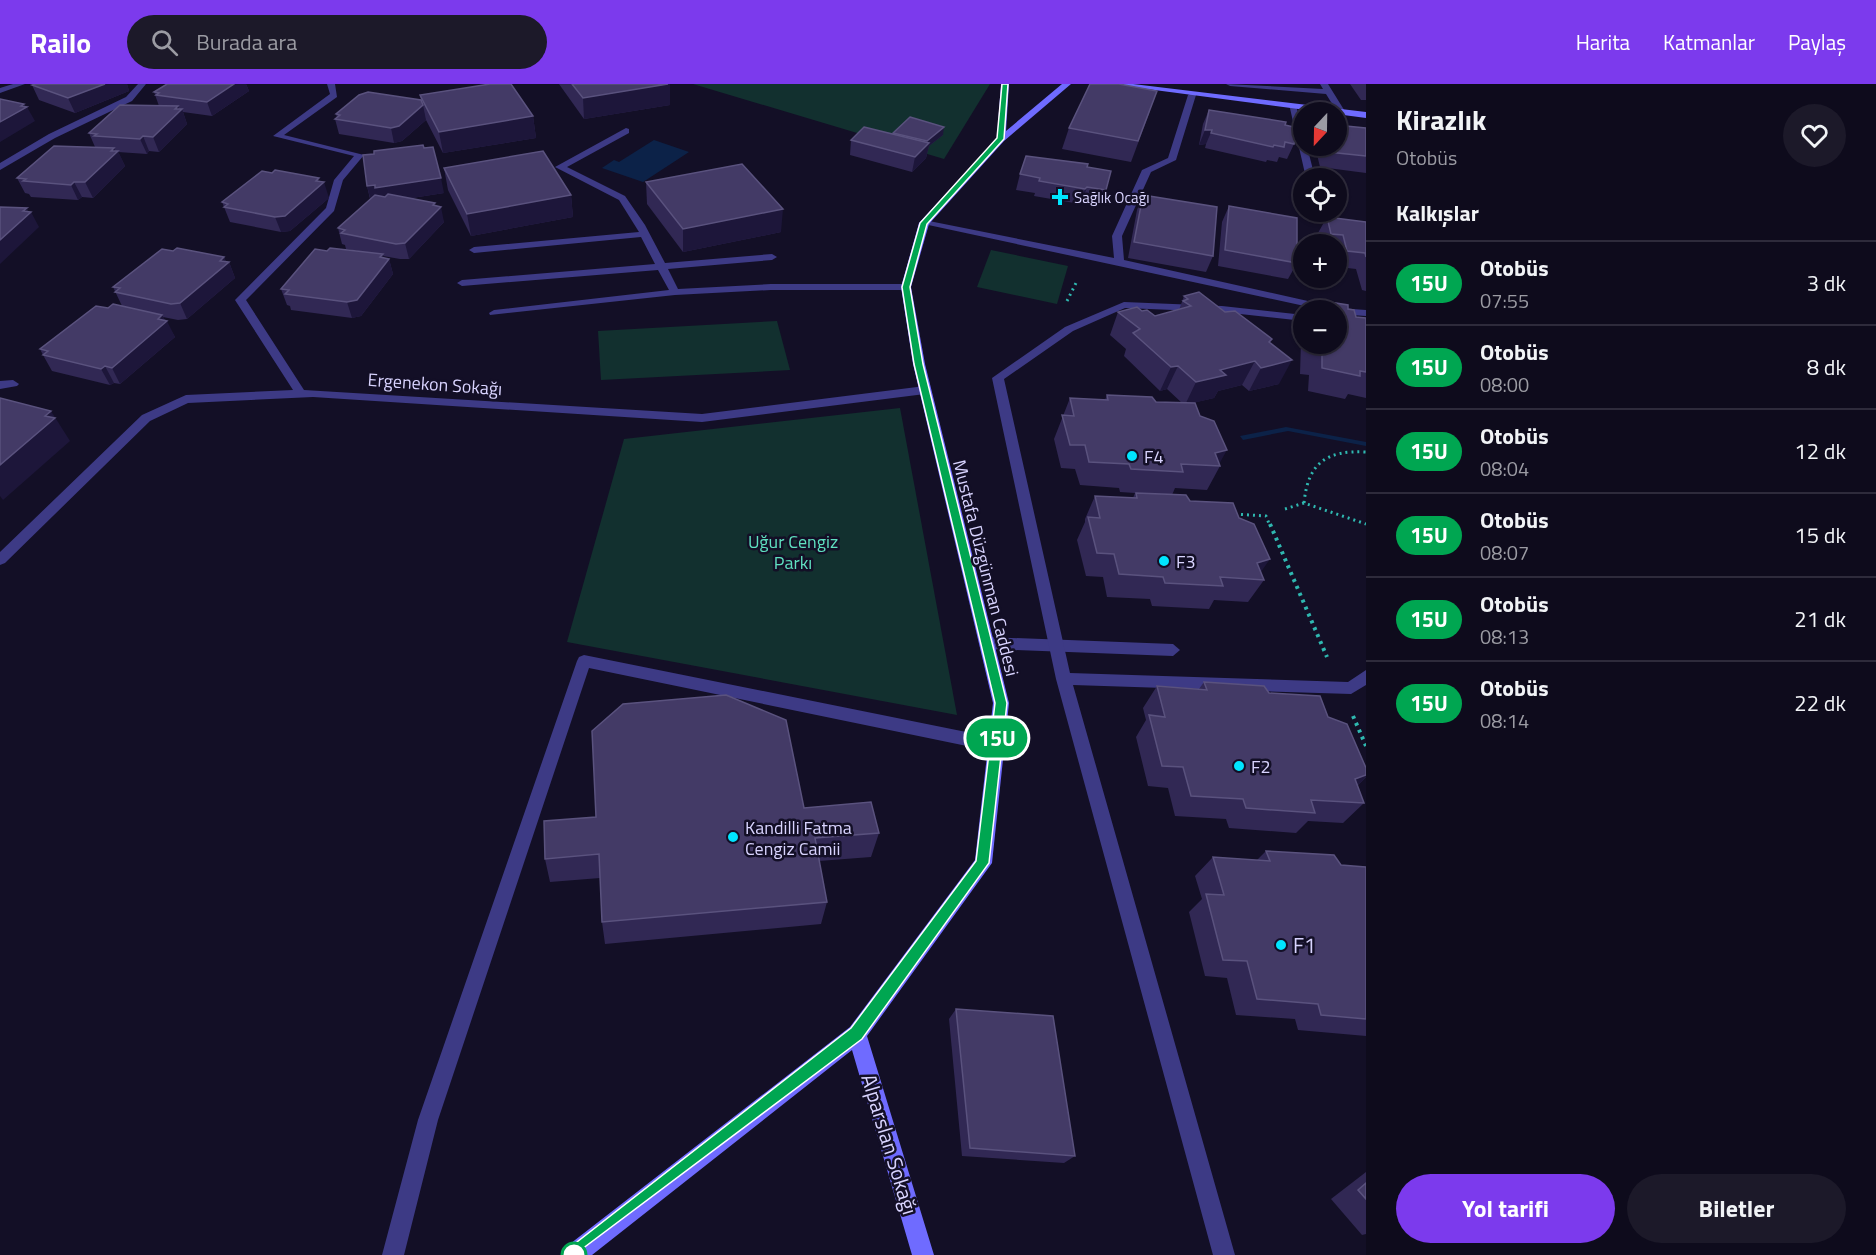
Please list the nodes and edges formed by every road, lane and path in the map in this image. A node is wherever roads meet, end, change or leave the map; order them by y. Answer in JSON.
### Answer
{"nodes":[{"id":1,"x":21,"y":84,"type":"edge"},
{"id":2,"x":141,"y":84,"type":"edge"},
{"id":3,"x":331,"y":84,"type":"edge"},
{"id":4,"x":1005,"y":84,"type":"edge"},
{"id":5,"x":1067,"y":84,"type":"edge"},
{"id":6,"x":1113,"y":84,"type":"edge"},
{"id":7,"x":1230,"y":84,"type":"edge"},
{"id":8,"x":1324,"y":84,"type":"edge"},
{"id":9,"x":0,"y":91,"type":"edge"},
{"id":10,"x":1330,"y":92,"type":"junction"},
{"id":11,"x":1192,"y":95,"type":"junction"},
{"id":12,"x":1336,"y":102,"type":"edge"},
{"id":13,"x":1292,"y":106,"type":"joint"},
{"id":14,"x":1347,"y":113,"type":"edge"},
{"id":15,"x":1366,"y":115,"type":"edge"},
{"id":16,"x":626,"y":131,"type":"dead end"},
{"id":17,"x":1001,"y":139,"type":"junction"},
{"id":18,"x":0,"y":167,"type":"edge"},
{"id":19,"x":1308,"y":168,"type":"edge"},
{"id":20,"x":924,"y":223,"type":"junction"},
{"id":21,"x":645,"y":234,"type":"junction"},
{"id":22,"x":474,"y":250,"type":"dead end"},
{"id":23,"x":772,"y":257,"type":"dead end"},
{"id":24,"x":1119,"y":262,"type":"junction"},
{"id":25,"x":661,"y":267,"type":"junction"},
{"id":26,"x":462,"y":283,"type":"dead end"},
{"id":27,"x":906,"y":287,"type":"junction"},
{"id":28,"x":675,"y":292,"type":"junction"},
{"id":29,"x":1293,"y":301,"type":"edge"},
{"id":30,"x":1347,"y":312,"type":"edge"},
{"id":31,"x":494,"y":313,"type":"dead end"},
{"id":32,"x":1366,"y":313,"type":"edge"},
{"id":33,"x":1293,"y":317,"type":"edge"},
{"id":34,"x":1347,"y":324,"type":"edge"},
{"id":35,"x":1356,"y":325,"type":"edge"},
{"id":36,"x":13,"y":384,"type":"dead end"},
{"id":37,"x":0,"y":385,"type":"edge"},
{"id":38,"x":925,"y":390,"type":"junction"},
{"id":39,"x":301,"y":394,"type":"junction"},
{"id":40,"x":1366,"y":452,"type":"edge"},
{"id":41,"x":1304,"y":503,"type":"junction"},
{"id":42,"x":1285,"y":509,"type":"dead end"},
{"id":43,"x":1233,"y":514,"type":"edge"},
{"id":44,"x":1366,"y":524,"type":"edge"},
{"id":45,"x":0,"y":558,"type":"edge"},
{"id":46,"x":986,"y":643,"type":"junction"},
{"id":47,"x":1055,"y":646,"type":"junction"},
{"id":48,"x":1173,"y":650,"type":"dead end"},
{"id":49,"x":1366,"y":676,"type":"edge"},
{"id":50,"x":1064,"y":680,"type":"junction"},
{"id":51,"x":1340,"y":688,"type":"junction"},
{"id":52,"x":996,"y":745,"type":"junction"},
{"id":53,"x":1366,"y":746,"type":"edge"},
{"id":54,"x":857,"y":1034,"type":"junction"},
{"id":55,"x":393,"y":1255,"type":"edge"},
{"id":56,"x":574,"y":1255,"type":"edge"},
{"id":57,"x":923,"y":1255,"type":"edge"},
{"id":58,"x":1224,"y":1255,"type":"edge"}],
"edges":[{"from":1,"to":9,"type":"street"},
{"from":2,"to":18,"type":"street"},
{"from":3,"to":39,"type":"street"},
{"from":4,"to":17,"type":"street"},
{"from":5,"to":17,"type":"street","name":"Mustafa Düzgünman Caddesi"},
{"from":6,"to":11,"type":"street"},
{"from":7,"to":10,"type":"street"},
{"from":8,"to":10,"type":"street"},
{"from":10,"to":12,"type":"street"},
{"from":11,"to":13,"type":"street"},
{"from":11,"to":24,"type":"street"},
{"from":13,"to":19,"type":"street"},
{"from":14,"to":15,"type":"street"},
{"from":16,"to":21,"type":"street"},
{"from":17,"to":20,"type":"street","name":"Mustafa Düzgünman Caddesi"},
{"from":20,"to":24,"type":"street"},
{"from":20,"to":27,"type":"street","name":"Mustafa Düzgünman Caddesi"},
{"from":21,"to":22,"type":"street"},
{"from":21,"to":25,"type":"street"},
{"from":23,"to":25,"type":"street"},
{"from":24,"to":29,"type":"street"},
{"from":25,"to":26,"type":"street"},
{"from":25,"to":28,"type":"street"},
{"from":27,"to":28,"type":"street"},
{"from":27,"to":38,"type":"street","name":"Mustafa Düzgünman Caddesi"},
{"from":28,"to":31,"type":"street"},
{"from":30,"to":32,"type":"street"},
{"from":33,"to":47,"type":"street"},
{"from":34,"to":35,"type":"street"},
{"from":36,"to":37,"type":"street"},
{"from":38,"to":39,"type":"street","name":"Ergenekon Sokağı"},
{"from":38,"to":46,"type":"street","name":"Mustafa Düzgünman Caddesi"},
{"from":39,"to":45,"type":"street","name":"Ergenekon Sokağı"},
{"from":40,"to":41,"type":"path"},
{"from":41,"to":42,"type":"path"},
{"from":41,"to":44,"type":"path"},
{"from":43,"to":51,"type":"path"},
{"from":46,"to":47,"type":"street"},
{"from":46,"to":52,"type":"street","name":"Mustafa Düzgünman Caddesi"},
{"from":47,"to":48,"type":"street"},
{"from":47,"to":50,"type":"street"},
{"from":49,"to":51,"type":"street"},
{"from":50,"to":51,"type":"street"},
{"from":50,"to":58,"type":"street"},
{"from":51,"to":53,"type":"path"},
{"from":52,"to":54,"type":"street","name":"Mustafa Düzgünman Caddesi"},
{"from":52,"to":55,"type":"street"},
{"from":54,"to":56,"type":"street","name":"Mustafa Düzgünman Caddesi"},
{"from":54,"to":57,"type":"street","name":"Alparslan Sokağı"}]}
